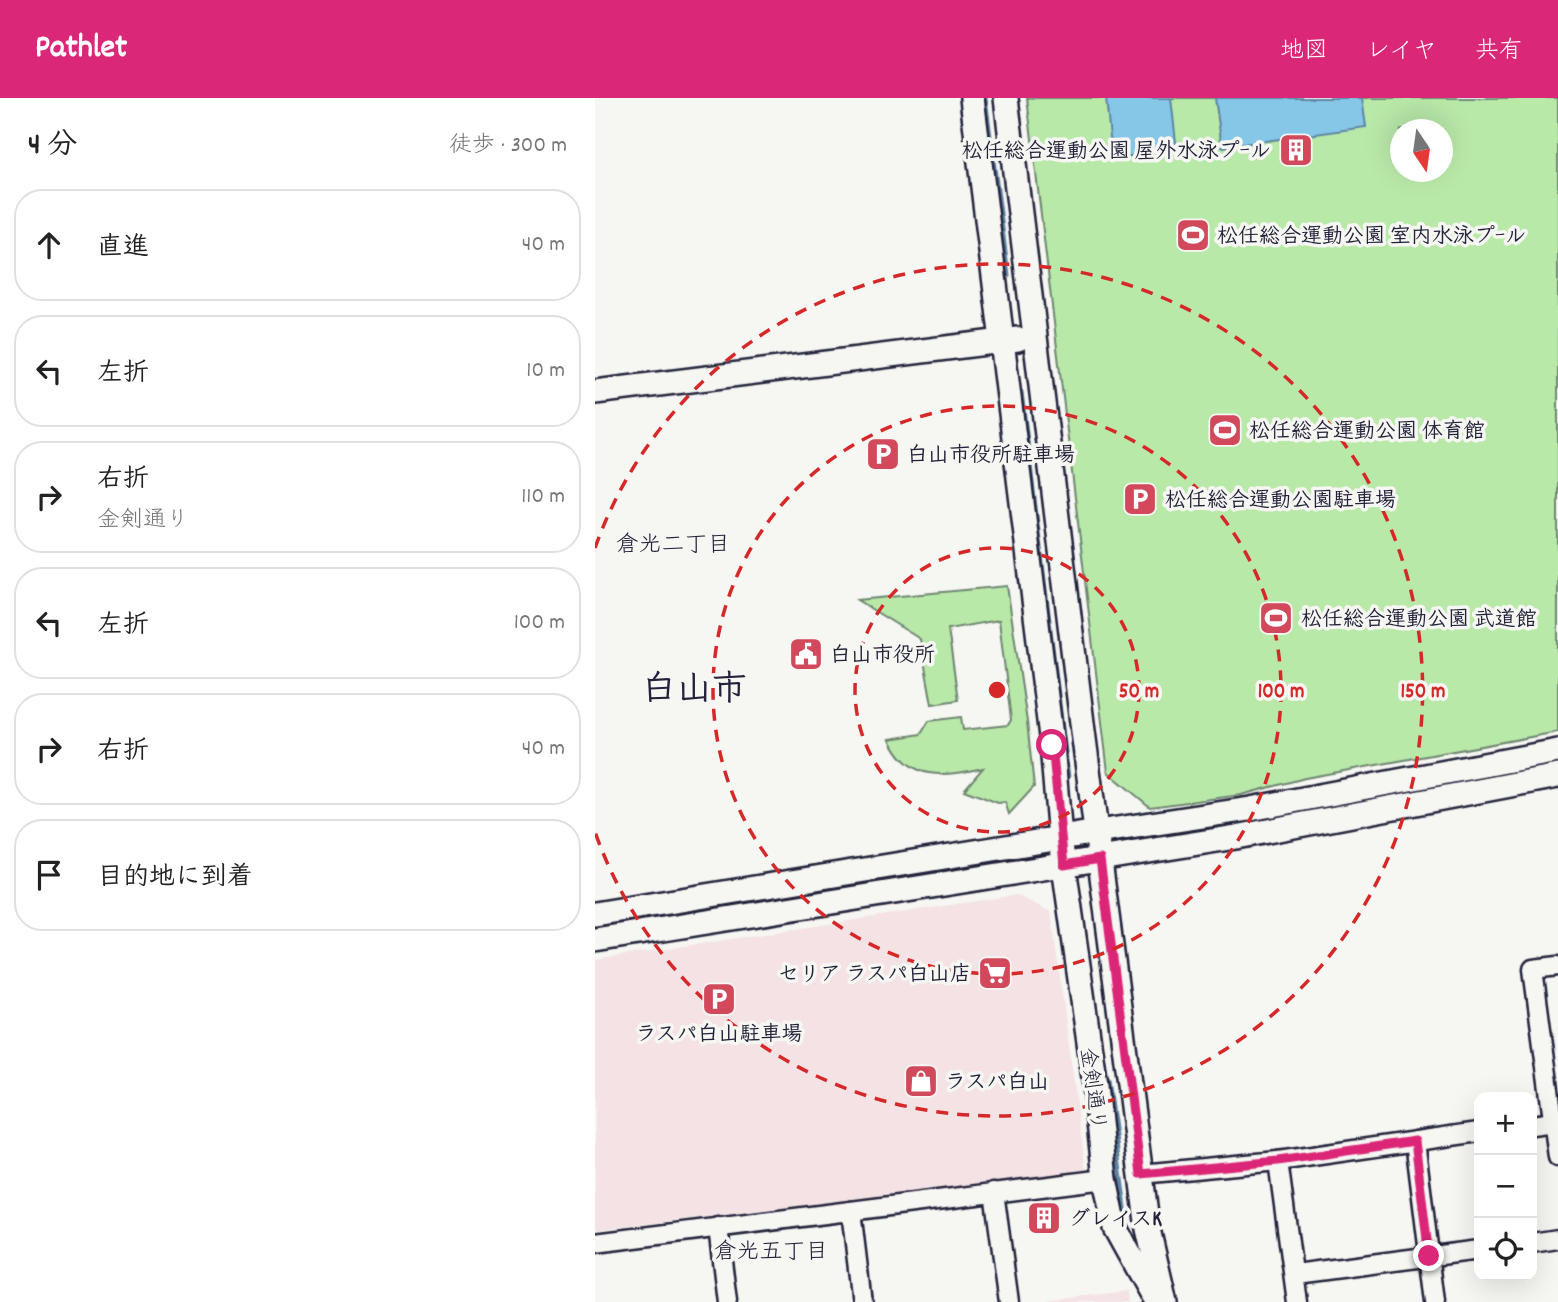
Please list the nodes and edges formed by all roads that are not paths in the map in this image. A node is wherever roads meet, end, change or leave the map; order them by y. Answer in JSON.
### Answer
{"nodes":[{"id":1,"x":972,"y":98,"type":"edge"},
{"id":2,"x":1006,"y":98,"type":"edge"},
{"id":3,"x":1035,"y":337,"type":"junction"},
{"id":4,"x":1003,"y":341,"type":"junction"},
{"id":5,"x":595,"y":393,"type":"edge"},
{"id":6,"x":1558,"y":751,"type":"edge"},
{"id":7,"x":1558,"y":776,"type":"edge"},
{"id":8,"x":1097,"y":832,"type":"junction"},
{"id":9,"x":1060,"y":838,"type":"junction"},
{"id":10,"x":1100,"y":859,"type":"junction"},
{"id":11,"x":1064,"y":865,"type":"junction"},
{"id":12,"x":595,"y":914,"type":"edge"},
{"id":13,"x":595,"y":940,"type":"edge"},
{"id":14,"x":1558,"y":966,"type":"edge"},
{"id":15,"x":1552,"y":1069,"type":"edge"},
{"id":16,"x":1554,"y":1122,"type":"junction"},
{"id":17,"x":1537,"y":1124,"type":"edge"},
{"id":18,"x":1474,"y":1133,"type":"edge"},
{"id":19,"x":1415,"y":1141,"type":"junction"},
{"id":20,"x":1558,"y":1157,"type":"edge"},
{"id":21,"x":1278,"y":1161,"type":"junction"},
{"id":22,"x":1141,"y":1174,"type":"junction"},
{"id":23,"x":1105,"y":1179,"type":"junction"},
{"id":24,"x":994,"y":1192,"type":"junction"},
{"id":25,"x":851,"y":1211,"type":"junction"},
{"id":26,"x":718,"y":1227,"type":"junction"},
{"id":27,"x":1558,"y":1239,"type":"edge"},
{"id":28,"x":1537,"y":1242,"type":"edge"},
{"id":29,"x":595,"y":1243,"type":"edge"},
{"id":30,"x":1474,"y":1251,"type":"edge"},
{"id":31,"x":1429,"y":1256,"type":"junction"},
{"id":32,"x":1295,"y":1274,"type":"junction"},
{"id":33,"x":1003,"y":1301,"type":"edge"},
{"id":34,"x":727,"y":1302,"type":"edge"},
{"id":35,"x":862,"y":1302,"type":"edge"},
{"id":36,"x":1156,"y":1302,"type":"edge"},
{"id":37,"x":1165,"y":1302,"type":"edge"},
{"id":38,"x":1297,"y":1302,"type":"edge"},
{"id":39,"x":1434,"y":1302,"type":"edge"}],
"edges":[{"from":1,"to":4,"type":"street","name":"金剣通り"},
{"from":2,"to":3,"type":"street","name":"金剣通り"},
{"from":3,"to":4,"type":"street"},
{"from":3,"to":8,"type":"street","name":"金剣通り"},
{"from":4,"to":5,"type":"street"},
{"from":4,"to":9,"type":"street","name":"金剣通り"},
{"from":6,"to":8,"type":"street"},
{"from":7,"to":10,"type":"street"},
{"from":8,"to":9,"type":"street"},
{"from":8,"to":10,"type":"street","name":"金剣通り"},
{"from":9,"to":11,"type":"street","name":"金剣通り"},
{"from":9,"to":12,"type":"street"},
{"from":10,"to":11,"type":"street"},
{"from":10,"to":22,"type":"street","name":"金剣通り"},
{"from":11,"to":13,"type":"street"},
{"from":11,"to":23,"type":"street","name":"金剣通り"},
{"from":14,"to":15,"type":"street"},
{"from":15,"to":16,"type":"street"},
{"from":16,"to":17,"type":"street"},
{"from":16,"to":20,"type":"street"},
{"from":18,"to":19,"type":"street"},
{"from":19,"to":21,"type":"street"},
{"from":19,"to":31,"type":"street"},
{"from":21,"to":22,"type":"street"},
{"from":21,"to":32,"type":"street"},
{"from":22,"to":37,"type":"street","name":"金剣通り"},
{"from":23,"to":24,"type":"street"},
{"from":23,"to":36,"type":"street","name":"金剣通り"},
{"from":24,"to":25,"type":"street"},
{"from":24,"to":33,"type":"street"},
{"from":25,"to":26,"type":"street"},
{"from":25,"to":35,"type":"street"},
{"from":26,"to":29,"type":"street"},
{"from":26,"to":34,"type":"street"},
{"from":27,"to":28,"type":"street"},
{"from":30,"to":31,"type":"street"},
{"from":31,"to":32,"type":"street"},
{"from":31,"to":39,"type":"street"},
{"from":32,"to":38,"type":"street"}]}
